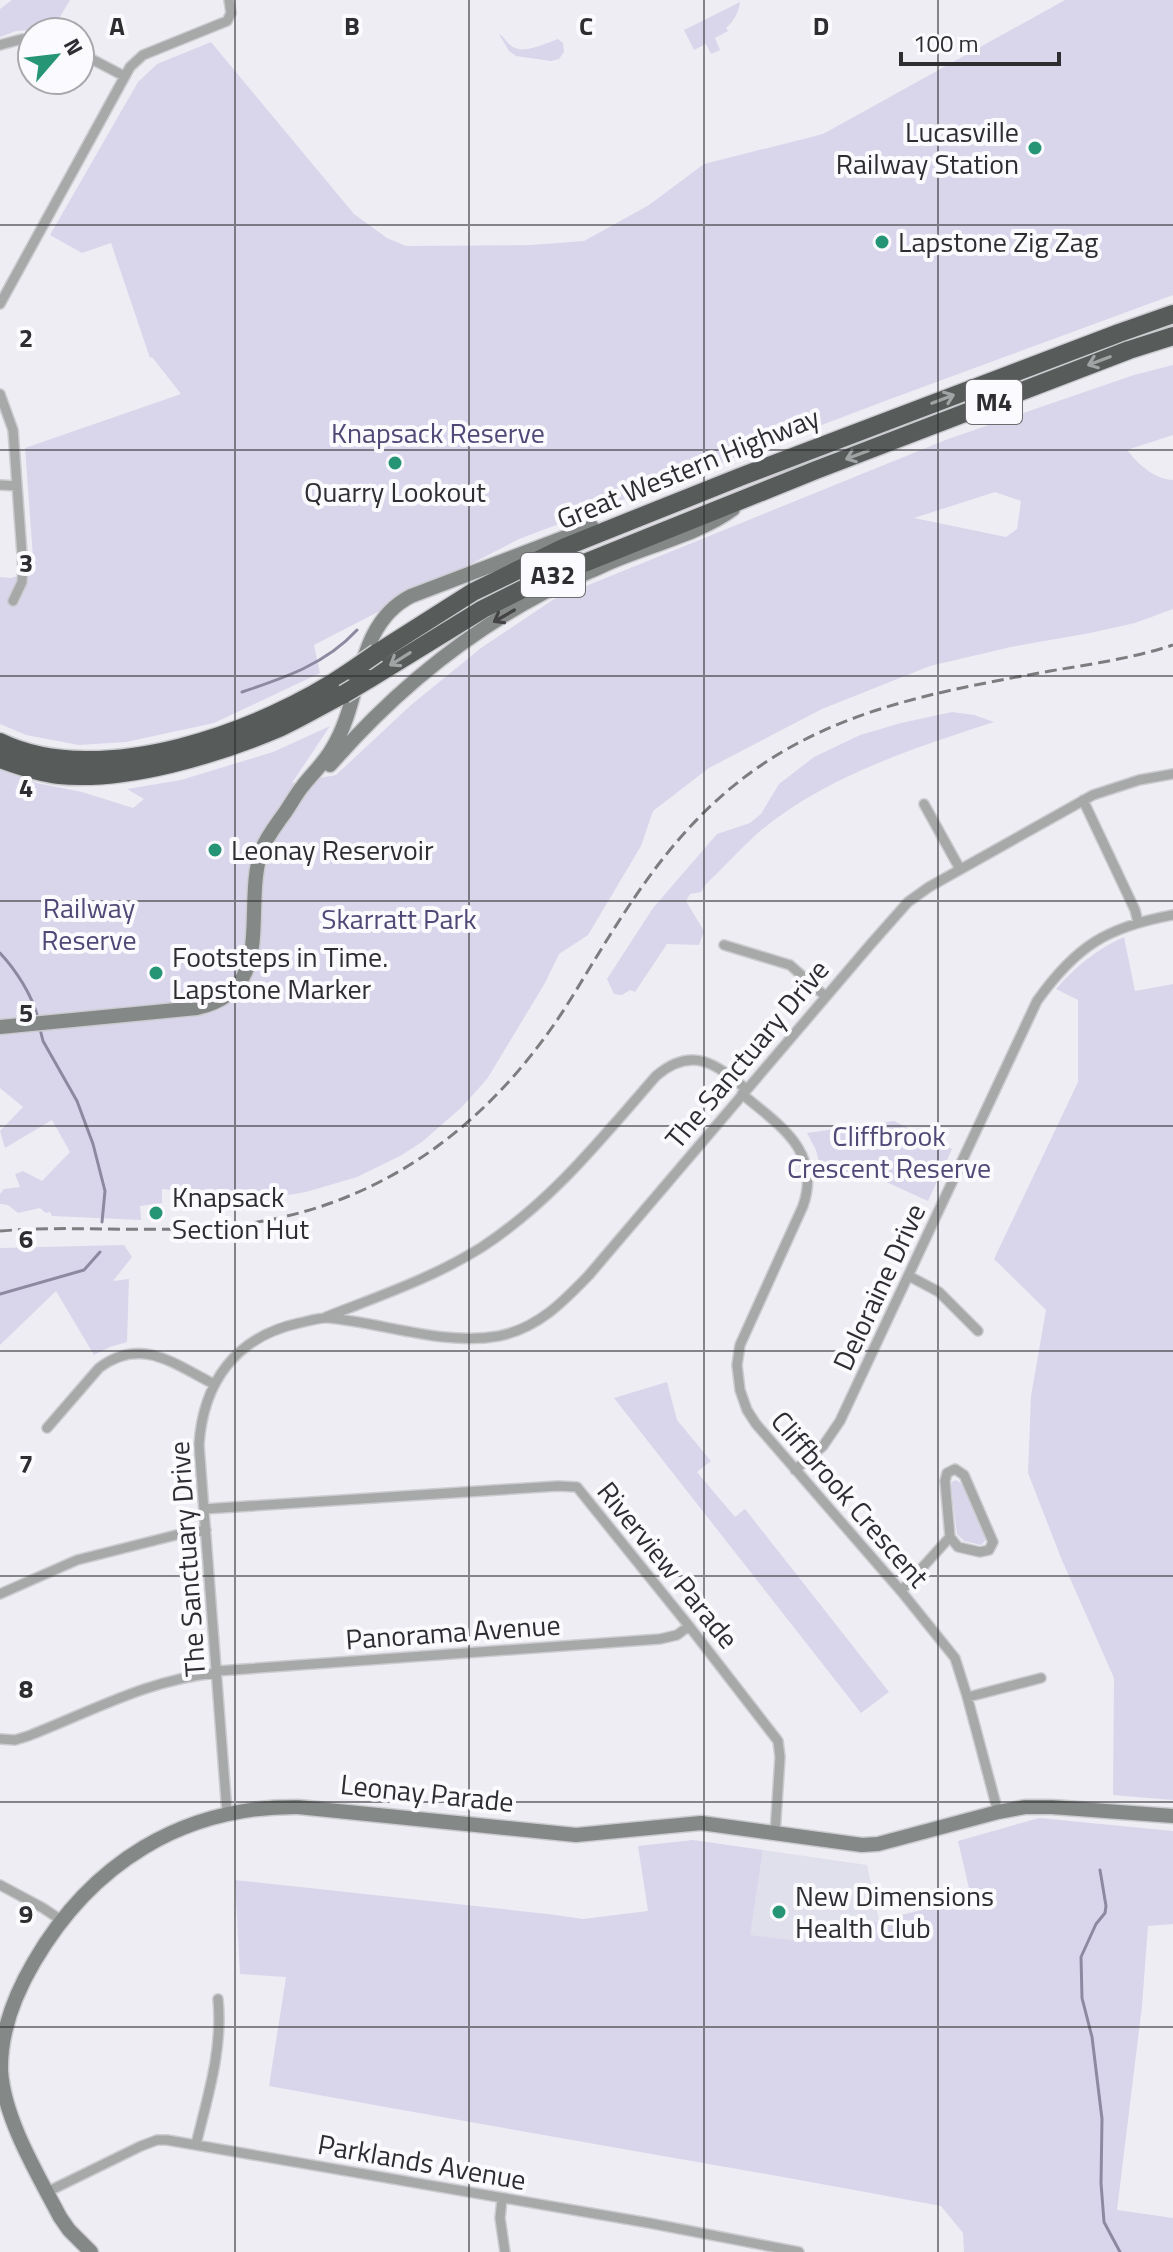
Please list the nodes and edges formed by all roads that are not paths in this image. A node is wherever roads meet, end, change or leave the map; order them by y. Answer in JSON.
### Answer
{"nodes":[{"id":1,"x":229,"y":0,"type":"edge"},
{"id":2,"x":96,"y":61,"type":"edge"},
{"id":3,"x":124,"y":76,"type":"junction"},
{"id":4,"x":0,"y":304,"type":"edge"},
{"id":5,"x":1173,"y":314,"type":"edge"},
{"id":6,"x":1173,"y":336,"type":"edge"},
{"id":7,"x":1053,"y":358,"type":"joint"},
{"id":8,"x":0,"y":394,"type":"edge"},
{"id":9,"x":816,"y":470,"type":"joint"},
{"id":10,"x":740,"y":477,"type":"junction"},
{"id":11,"x":0,"y":485,"type":"edge"},
{"id":12,"x":17,"y":486,"type":"junction"},
{"id":13,"x":749,"y":497,"type":"junction"},
{"id":14,"x":13,"y":601,"type":"dead end"},
{"id":15,"x":0,"y":742,"type":"edge"},
{"id":16,"x":0,"y":759,"type":"edge"},
{"id":17,"x":1173,"y":774,"type":"edge"},
{"id":18,"x":1083,"y":800,"type":"junction"},
{"id":19,"x":924,"y":804,"type":"dead end"},
{"id":20,"x":282,"y":817,"type":"junction"},
{"id":21,"x":960,"y":869,"type":"junction"},
{"id":22,"x":1173,"y":915,"type":"edge"},
{"id":23,"x":1138,"y":922,"type":"junction"},
{"id":24,"x":724,"y":945,"type":"dead end"},
{"id":25,"x":825,"y":996,"type":"junction"},
{"id":26,"x":0,"y":1027,"type":"edge"},
{"id":27,"x":744,"y":1091,"type":"junction"},
{"id":28,"x":909,"y":1276,"type":"junction"},
{"id":29,"x":364,"y":1302,"type":"junction"},
{"id":30,"x":326,"y":1317,"type":"junction"},
{"id":31,"x":365,"y":1325,"type":"junction"},
{"id":32,"x":978,"y":1331,"type":"dead end"},
{"id":33,"x":214,"y":1384,"type":"junction"},
{"id":34,"x":47,"y":1428,"type":"dead end"},
{"id":35,"x":795,"y":1470,"type":"junction"},
{"id":36,"x":204,"y":1509,"type":"junction"},
{"id":37,"x":206,"y":1530,"type":"junction"},
{"id":38,"x":950,"y":1537,"type":"junction"},
{"id":39,"x":901,"y":1591,"type":"junction"},
{"id":40,"x":0,"y":1594,"type":"edge"},
{"id":41,"x":689,"y":1626,"type":"junction"},
{"id":42,"x":217,"y":1672,"type":"junction"},
{"id":43,"x":1041,"y":1678,"type":"dead end"},
{"id":44,"x":968,"y":1697,"type":"junction"},
{"id":45,"x":0,"y":1739,"type":"edge"},
{"id":46,"x":998,"y":1812,"type":"junction"},
{"id":47,"x":227,"y":1813,"type":"junction"},
{"id":48,"x":1173,"y":1816,"type":"edge"},
{"id":49,"x":775,"y":1834,"type":"junction"},
{"id":50,"x":0,"y":1885,"type":"edge"},
{"id":51,"x":61,"y":1920,"type":"junction"},
{"id":52,"x":218,"y":1999,"type":"dead end"},
{"id":53,"x":1,"y":2089,"type":"edge"},
{"id":54,"x":196,"y":2144,"type":"junction"},
{"id":55,"x":47,"y":2192,"type":"junction"},
{"id":56,"x":502,"y":2199,"type":"junction"},
{"id":57,"x":86,"y":2247,"type":"edge"},
{"id":58,"x":505,"y":2252,"type":"edge"},
{"id":59,"x":799,"y":2252,"type":"edge"}],
"edges":[{"from":1,"to":3,"type":"street"},
{"from":2,"to":3,"type":"street"},
{"from":3,"to":4,"type":"street"},
{"from":5,"to":7,"type":"highway","number":"M4"},
{"from":6,"to":9,"type":"highway","number":"M4","one_way":true},
{"from":10,"to":7,"type":"highway","name":"Great Western Highway","number":"A32","one_way":true},
{"from":8,"to":12,"type":"street"},
{"from":9,"to":13,"type":"highway","name":"Great Western Highway","number":"A32"},
{"from":10,"to":15,"type":"highway","name":"Great Western Highway","number":"A32","bridge":true},
{"from":10,"to":20,"type":"main road"},
{"from":11,"to":12,"type":"street"},
{"from":12,"to":14,"type":"street"},
{"from":13,"to":16,"type":"highway","name":"Great Western Highway","number":"A32","one_way":true,"bridge":true},
{"from":13,"to":20,"type":"main road","one_way":true},
{"from":17,"to":18,"type":"street","name":"The Sanctuary Drive"},
{"from":18,"to":21,"type":"street","name":"The Sanctuary Drive"},
{"from":18,"to":23,"type":"street"},
{"from":19,"to":21,"type":"street"},
{"from":20,"to":26,"type":"main road"},
{"from":21,"to":25,"type":"street","name":"The Sanctuary Drive"},
{"from":22,"to":23,"type":"street","name":"Deloraine Drive"},
{"from":23,"to":28,"type":"street","name":"Deloraine Drive"},
{"from":24,"to":25,"type":"street"},
{"from":25,"to":27,"type":"street","name":"The Sanctuary Drive"},
{"from":27,"to":29,"type":"street","name":"Cliffbrook Crescent"},
{"from":27,"to":31,"type":"street","name":"The Sanctuary Drive"},
{"from":27,"to":35,"type":"street","name":"Cliffbrook Crescent"},
{"from":28,"to":32,"type":"street"},
{"from":28,"to":35,"type":"street","name":"Deloraine Drive"},
{"from":29,"to":30,"type":"street","name":"Cliffbrook Crescent"},
{"from":29,"to":31,"type":"street"},
{"from":30,"to":31,"type":"street","name":"The Sanctuary Drive"},
{"from":30,"to":33,"type":"street","name":"The Sanctuary Drive"},
{"from":33,"to":34,"type":"street"},
{"from":33,"to":36,"type":"street","name":"The Sanctuary Drive"},
{"from":35,"to":39,"type":"street","name":"Cliffbrook Crescent"},
{"from":36,"to":37,"type":"street","name":"The Sanctuary Drive"},
{"from":36,"to":41,"type":"street","name":"Riverview Parade"},
{"from":37,"to":40,"type":"street"},
{"from":37,"to":42,"type":"street","name":"The Sanctuary Drive"},
{"from":38,"to":38,"type":"street"},
{"from":38,"to":39,"type":"street"},
{"from":39,"to":44,"type":"street","name":"Cliffbrook Crescent"},
{"from":41,"to":42,"type":"street","name":"Panorama Avenue"},
{"from":41,"to":49,"type":"street","name":"Riverview Parade"},
{"from":42,"to":45,"type":"street","name":"Panorama Avenue"},
{"from":42,"to":47,"type":"street","name":"The Sanctuary Drive"},
{"from":43,"to":44,"type":"street"},
{"from":44,"to":46,"type":"street","name":"Cliffbrook Crescent"},
{"from":46,"to":48,"type":"main road","name":"Leonay Parade"},
{"from":46,"to":49,"type":"main road","name":"Leonay Parade"},
{"from":47,"to":49,"type":"main road","name":"Leonay Parade"},
{"from":47,"to":51,"type":"main road","name":"Leonay Parade"},
{"from":50,"to":51,"type":"street"},
{"from":51,"to":53,"type":"main road","name":"Leonay Parade"},
{"from":52,"to":54,"type":"street"},
{"from":53,"to":55,"type":"main road","name":"Leonay Parade"},
{"from":54,"to":55,"type":"street","name":"Parklands Avenue"},
{"from":54,"to":56,"type":"street","name":"Parklands Avenue"},
{"from":55,"to":57,"type":"main road","name":"Leonay Parade"},
{"from":56,"to":58,"type":"street"},
{"from":56,"to":59,"type":"street","name":"Parklands Avenue"}]}
